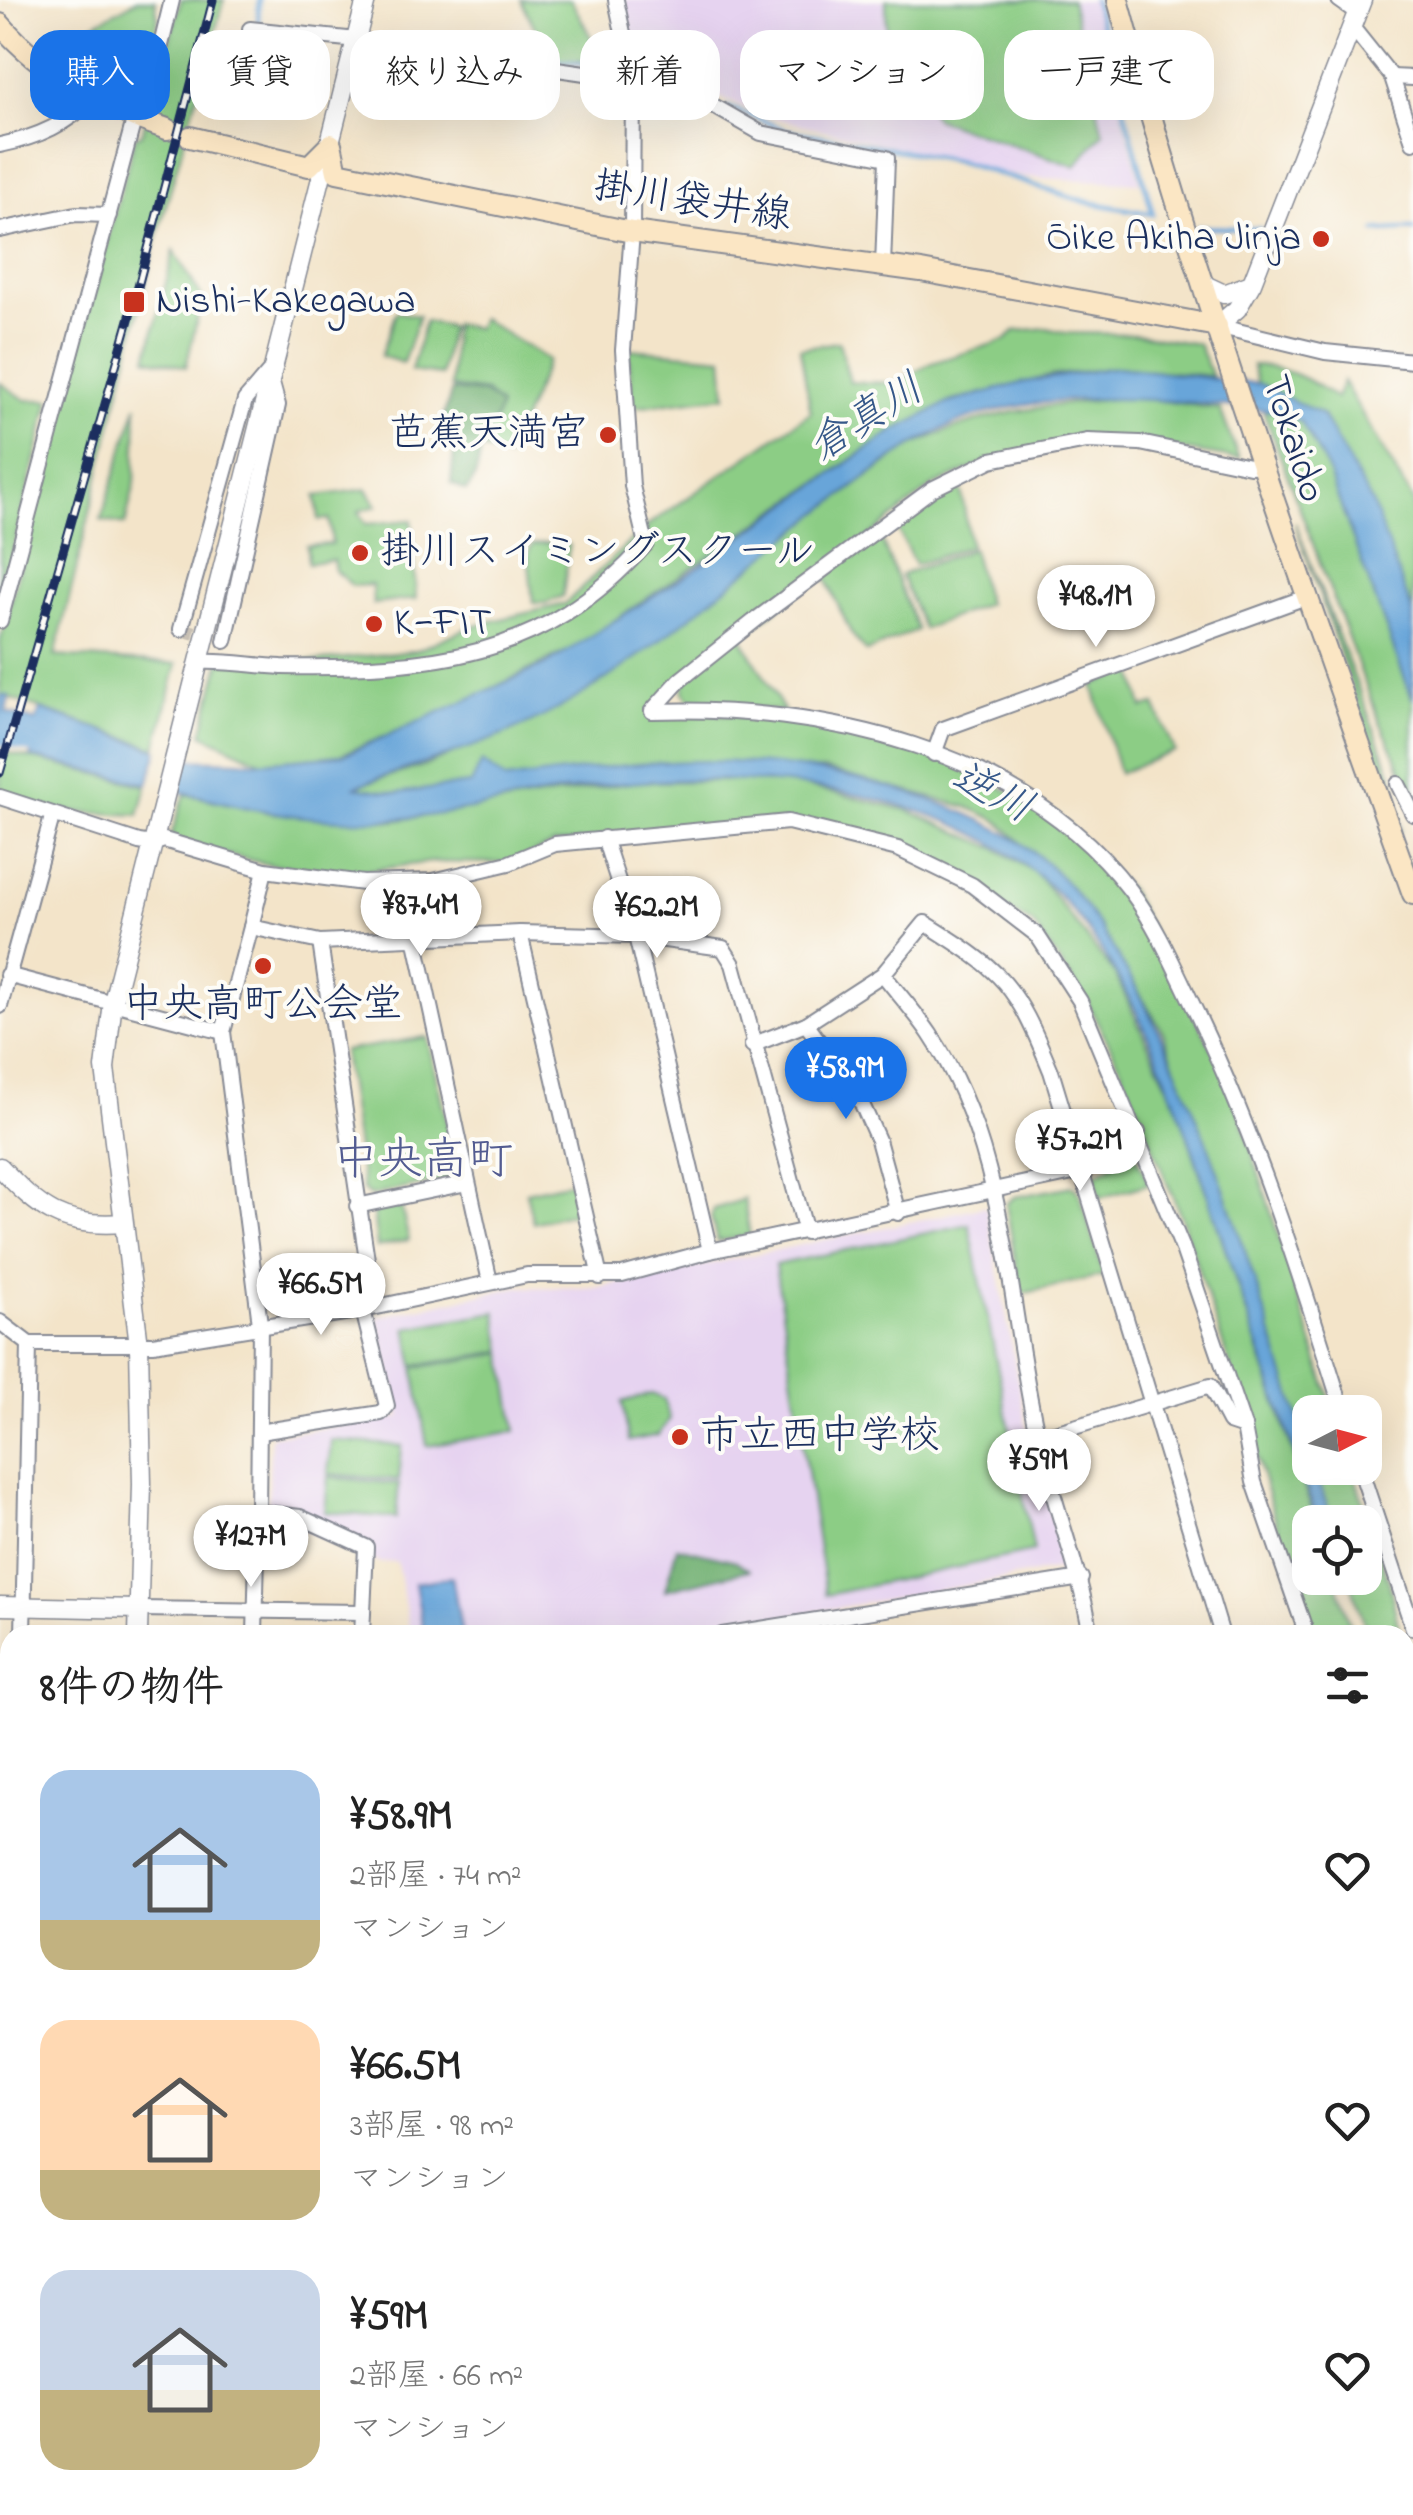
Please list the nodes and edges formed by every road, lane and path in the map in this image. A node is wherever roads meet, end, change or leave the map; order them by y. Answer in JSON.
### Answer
{"nodes":[{"id":1,"x":366,"y":0,"type":"edge"},
{"id":2,"x":616,"y":0,"type":"edge"},
{"id":3,"x":1118,"y":0,"type":"edge"},
{"id":4,"x":1339,"y":0,"type":"edge"},
{"id":5,"x":171,"y":1,"type":"edge"},
{"id":6,"x":1356,"y":13,"type":"edge"},
{"id":7,"x":0,"y":24,"type":"edge"},
{"id":8,"x":250,"y":29,"type":"dead end"},
{"id":9,"x":163,"y":30,"type":"edge"},
{"id":10,"x":359,"y":30,"type":"edge"},
{"id":11,"x":622,"y":30,"type":"edge"},
{"id":12,"x":350,"y":39,"type":"edge"},
{"id":13,"x":30,"y":56,"type":"edge"},
{"id":14,"x":350,"y":69,"type":"edge"},
{"id":15,"x":1392,"y":77,"type":"junction"},
{"id":16,"x":1413,"y":78,"type":"edge"},
{"id":17,"x":720,"y":110,"type":"edge"},
{"id":18,"x":69,"y":120,"type":"edge"},
{"id":19,"x":138,"y":120,"type":"edge"},
{"id":20,"x":144,"y":120,"type":"edge"},
{"id":21,"x":633,"y":120,"type":"edge"},
{"id":22,"x":167,"y":129,"type":"dead end"},
{"id":23,"x":190,"y":137,"type":"dead end"},
{"id":24,"x":1413,"y":142,"type":"edge"},
{"id":25,"x":332,"y":144,"type":"junction"},
{"id":26,"x":0,"y":145,"type":"edge"},
{"id":27,"x":109,"y":216,"type":"junction"},
{"id":28,"x":1,"y":226,"type":"edge"},
{"id":29,"x":632,"y":232,"type":"junction"},
{"id":30,"x":883,"y":266,"type":"junction"},
{"id":31,"x":1200,"y":277,"type":"junction"},
{"id":32,"x":1252,"y":283,"type":"junction"},
{"id":33,"x":1218,"y":326,"type":"junction"},
{"id":34,"x":1411,"y":364,"type":"edge"},
{"id":35,"x":269,"y":372,"type":"junction"},
{"id":36,"x":1262,"y":458,"type":"junction"},
{"id":37,"x":1306,"y":596,"type":"junction"},
{"id":38,"x":0,"y":621,"type":"edge"},
{"id":39,"x":181,"y":629,"type":"dead end"},
{"id":40,"x":225,"y":641,"type":"dead end"},
{"id":41,"x":197,"y":665,"type":"junction"},
{"id":42,"x":934,"y":754,"type":"junction"},
{"id":43,"x":1398,"y":784,"type":"dead end"},
{"id":44,"x":0,"y":796,"type":"edge"},
{"id":45,"x":1413,"y":814,"type":"edge"},
{"id":46,"x":52,"y":817,"type":"junction"},
{"id":47,"x":154,"y":838,"type":"junction"},
{"id":48,"x":604,"y":838,"type":"junction"},
{"id":49,"x":265,"y":870,"type":"junction"},
{"id":50,"x":1413,"y":894,"type":"edge"},
{"id":51,"x":251,"y":927,"type":"junction"},
{"id":52,"x":520,"y":934,"type":"junction"},
{"id":53,"x":636,"y":936,"type":"junction"},
{"id":54,"x":414,"y":937,"type":"junction"},
{"id":55,"x":320,"y":942,"type":"junction"},
{"id":56,"x":883,"y":974,"type":"junction"},
{"id":57,"x":7,"y":975,"type":"junction"},
{"id":58,"x":113,"y":1002,"type":"junction"},
{"id":59,"x":0,"y":1006,"type":"edge"},
{"id":60,"x":806,"y":1024,"type":"junction"},
{"id":61,"x":224,"y":1032,"type":"junction"},
{"id":62,"x":752,"y":1045,"type":"junction"},
{"id":63,"x":1138,"y":1132,"type":"junction"},
{"id":64,"x":0,"y":1167,"type":"edge"},
{"id":65,"x":1082,"y":1171,"type":"junction"},
{"id":66,"x":466,"y":1183,"type":"junction"},
{"id":67,"x":994,"y":1192,"type":"junction"},
{"id":68,"x":357,"y":1206,"type":"junction"},
{"id":69,"x":898,"y":1213,"type":"junction"},
{"id":70,"x":123,"y":1222,"type":"junction"},
{"id":71,"x":806,"y":1232,"type":"junction"},
{"id":72,"x":710,"y":1251,"type":"junction"},
{"id":73,"x":600,"y":1277,"type":"junction"},
{"id":74,"x":490,"y":1282,"type":"junction"},
{"id":75,"x":368,"y":1309,"type":"junction"},
{"id":76,"x":0,"y":1322,"type":"edge"},
{"id":77,"x":260,"y":1324,"type":"junction"},
{"id":78,"x":29,"y":1344,"type":"junction"},
{"id":79,"x":139,"y":1344,"type":"junction"},
{"id":80,"x":1338,"y":1395,"type":"edge"},
{"id":81,"x":1154,"y":1405,"type":"junction"},
{"id":82,"x":1244,"y":1427,"type":"junction"},
{"id":83,"x":259,"y":1432,"type":"junction"},
{"id":84,"x":1038,"y":1438,"type":"junction"},
{"id":85,"x":1366,"y":1485,"type":"edge"},
{"id":86,"x":258,"y":1512,"type":"junction"},
{"id":87,"x":1082,"y":1578,"type":"junction"},
{"id":88,"x":0,"y":1606,"type":"edge"},
{"id":89,"x":23,"y":1606,"type":"junction"},
{"id":90,"x":138,"y":1609,"type":"junction"},
{"id":91,"x":256,"y":1612,"type":"junction"},
{"id":92,"x":363,"y":1612,"type":"junction"},
{"id":93,"x":22,"y":1625,"type":"edge"},
{"id":94,"x":138,"y":1625,"type":"edge"},
{"id":95,"x":255,"y":1625,"type":"edge"},
{"id":96,"x":362,"y":1625,"type":"edge"},
{"id":97,"x":800,"y":1625,"type":"edge"},
{"id":98,"x":1089,"y":1625,"type":"edge"},
{"id":99,"x":1219,"y":1625,"type":"edge"},
{"id":100,"x":1304,"y":1625,"type":"edge"},
{"id":101,"x":1412,"y":1625,"type":"edge"}],
"edges":[{"from":1,"to":10,"type":"street"},
{"from":2,"to":11,"type":"street"},
{"from":3,"to":31,"type":"main road","name":"Tokaido"},
{"from":4,"to":6,"type":"street"},
{"from":5,"to":9,"type":"street"},
{"from":6,"to":15,"type":"street"},
{"from":6,"to":32,"type":"street"},
{"from":7,"to":13,"type":"main road"},
{"from":8,"to":12,"type":"street"},
{"from":14,"to":25,"type":"street"},
{"from":15,"to":16,"type":"street"},
{"from":15,"to":24,"type":"street"},
{"from":17,"to":30,"type":"street"},
{"from":18,"to":26,"type":"street"},
{"from":19,"to":27,"type":"street"},
{"from":20,"to":22,"type":"main road"},
{"from":21,"to":29,"type":"street"},
{"from":23,"to":25,"type":"main road"},
{"from":25,"to":29,"type":"main road","name":"掛川袋井線"},
{"from":25,"to":35,"type":"street"},
{"from":27,"to":28,"type":"street"},
{"from":27,"to":38,"type":"street"},
{"from":29,"to":30,"type":"main road","name":"掛川袋井線"},
{"from":29,"to":41,"type":"street"},
{"from":30,"to":33,"type":"main road","name":"掛川袋井線"},
{"from":31,"to":32,"type":"street"},
{"from":31,"to":33,"type":"main road","name":"Tokaido"},
{"from":32,"to":33,"type":"street"},
{"from":33,"to":34,"type":"street"},
{"from":33,"to":36,"type":"main road","name":"Tokaido"},
{"from":35,"to":39,"type":"street"},
{"from":35,"to":40,"type":"street"},
{"from":35,"to":41,"type":"street"},
{"from":36,"to":37,"type":"main road","name":"Tokaido"},
{"from":36,"to":42,"type":"street"},
{"from":37,"to":42,"type":"street"},
{"from":37,"to":50,"type":"main road","name":"Tokaido"},
{"from":41,"to":47,"type":"street"},
{"from":42,"to":80,"type":"street"},
{"from":43,"to":45,"type":"street"},
{"from":44,"to":46,"type":"street"},
{"from":46,"to":47,"type":"street"},
{"from":46,"to":57,"type":"street"},
{"from":47,"to":49,"type":"street"},
{"from":47,"to":58,"type":"street"},
{"from":48,"to":49,"type":"street"},
{"from":48,"to":53,"type":"street"},
{"from":48,"to":63,"type":"street"},
{"from":49,"to":51,"type":"street"},
{"from":51,"to":55,"type":"street"},
{"from":51,"to":61,"type":"street"},
{"from":52,"to":53,"type":"street"},
{"from":52,"to":54,"type":"street"},
{"from":52,"to":73,"type":"street"},
{"from":53,"to":62,"type":"street"},
{"from":53,"to":72,"type":"street"},
{"from":54,"to":55,"type":"street"},
{"from":54,"to":66,"type":"street"},
{"from":55,"to":68,"type":"street"},
{"from":56,"to":60,"type":"street"},
{"from":56,"to":65,"type":"street"},
{"from":56,"to":67,"type":"street"},
{"from":57,"to":58,"type":"street"},
{"from":57,"to":59,"type":"street"},
{"from":58,"to":61,"type":"street"},
{"from":58,"to":70,"type":"street"},
{"from":60,"to":62,"type":"street"},
{"from":60,"to":69,"type":"street"},
{"from":61,"to":77,"type":"street"},
{"from":62,"to":71,"type":"street"},
{"from":63,"to":65,"type":"street"},
{"from":63,"to":82,"type":"street"},
{"from":64,"to":70,"type":"street"},
{"from":65,"to":67,"type":"street"},
{"from":65,"to":81,"type":"street"},
{"from":66,"to":68,"type":"street"},
{"from":66,"to":74,"type":"street"},
{"from":67,"to":69,"type":"street"},
{"from":67,"to":84,"type":"street"},
{"from":68,"to":75,"type":"street"},
{"from":69,"to":71,"type":"street"},
{"from":70,"to":79,"type":"street"},
{"from":71,"to":72,"type":"street"},
{"from":72,"to":73,"type":"street"},
{"from":73,"to":74,"type":"street"},
{"from":74,"to":75,"type":"street"},
{"from":75,"to":77,"type":"street"},
{"from":75,"to":83,"type":"street"},
{"from":76,"to":78,"type":"street"},
{"from":77,"to":79,"type":"street"},
{"from":77,"to":83,"type":"street"},
{"from":78,"to":79,"type":"street"},
{"from":78,"to":89,"type":"street"},
{"from":79,"to":90,"type":"street"},
{"from":81,"to":82,"type":"street"},
{"from":81,"to":84,"type":"street"},
{"from":81,"to":99,"type":"street"},
{"from":82,"to":100,"type":"street"},
{"from":83,"to":86,"type":"street"},
{"from":84,"to":87,"type":"street"},
{"from":85,"to":101,"type":"street"},
{"from":86,"to":91,"type":"street"},
{"from":86,"to":92,"type":"street"},
{"from":87,"to":97,"type":"street"},
{"from":87,"to":98,"type":"street"},
{"from":88,"to":89,"type":"street"},
{"from":89,"to":90,"type":"street"},
{"from":89,"to":93,"type":"street"},
{"from":90,"to":91,"type":"street"},
{"from":90,"to":94,"type":"street"},
{"from":91,"to":92,"type":"street"},
{"from":91,"to":95,"type":"street"},
{"from":92,"to":96,"type":"street"}]}
